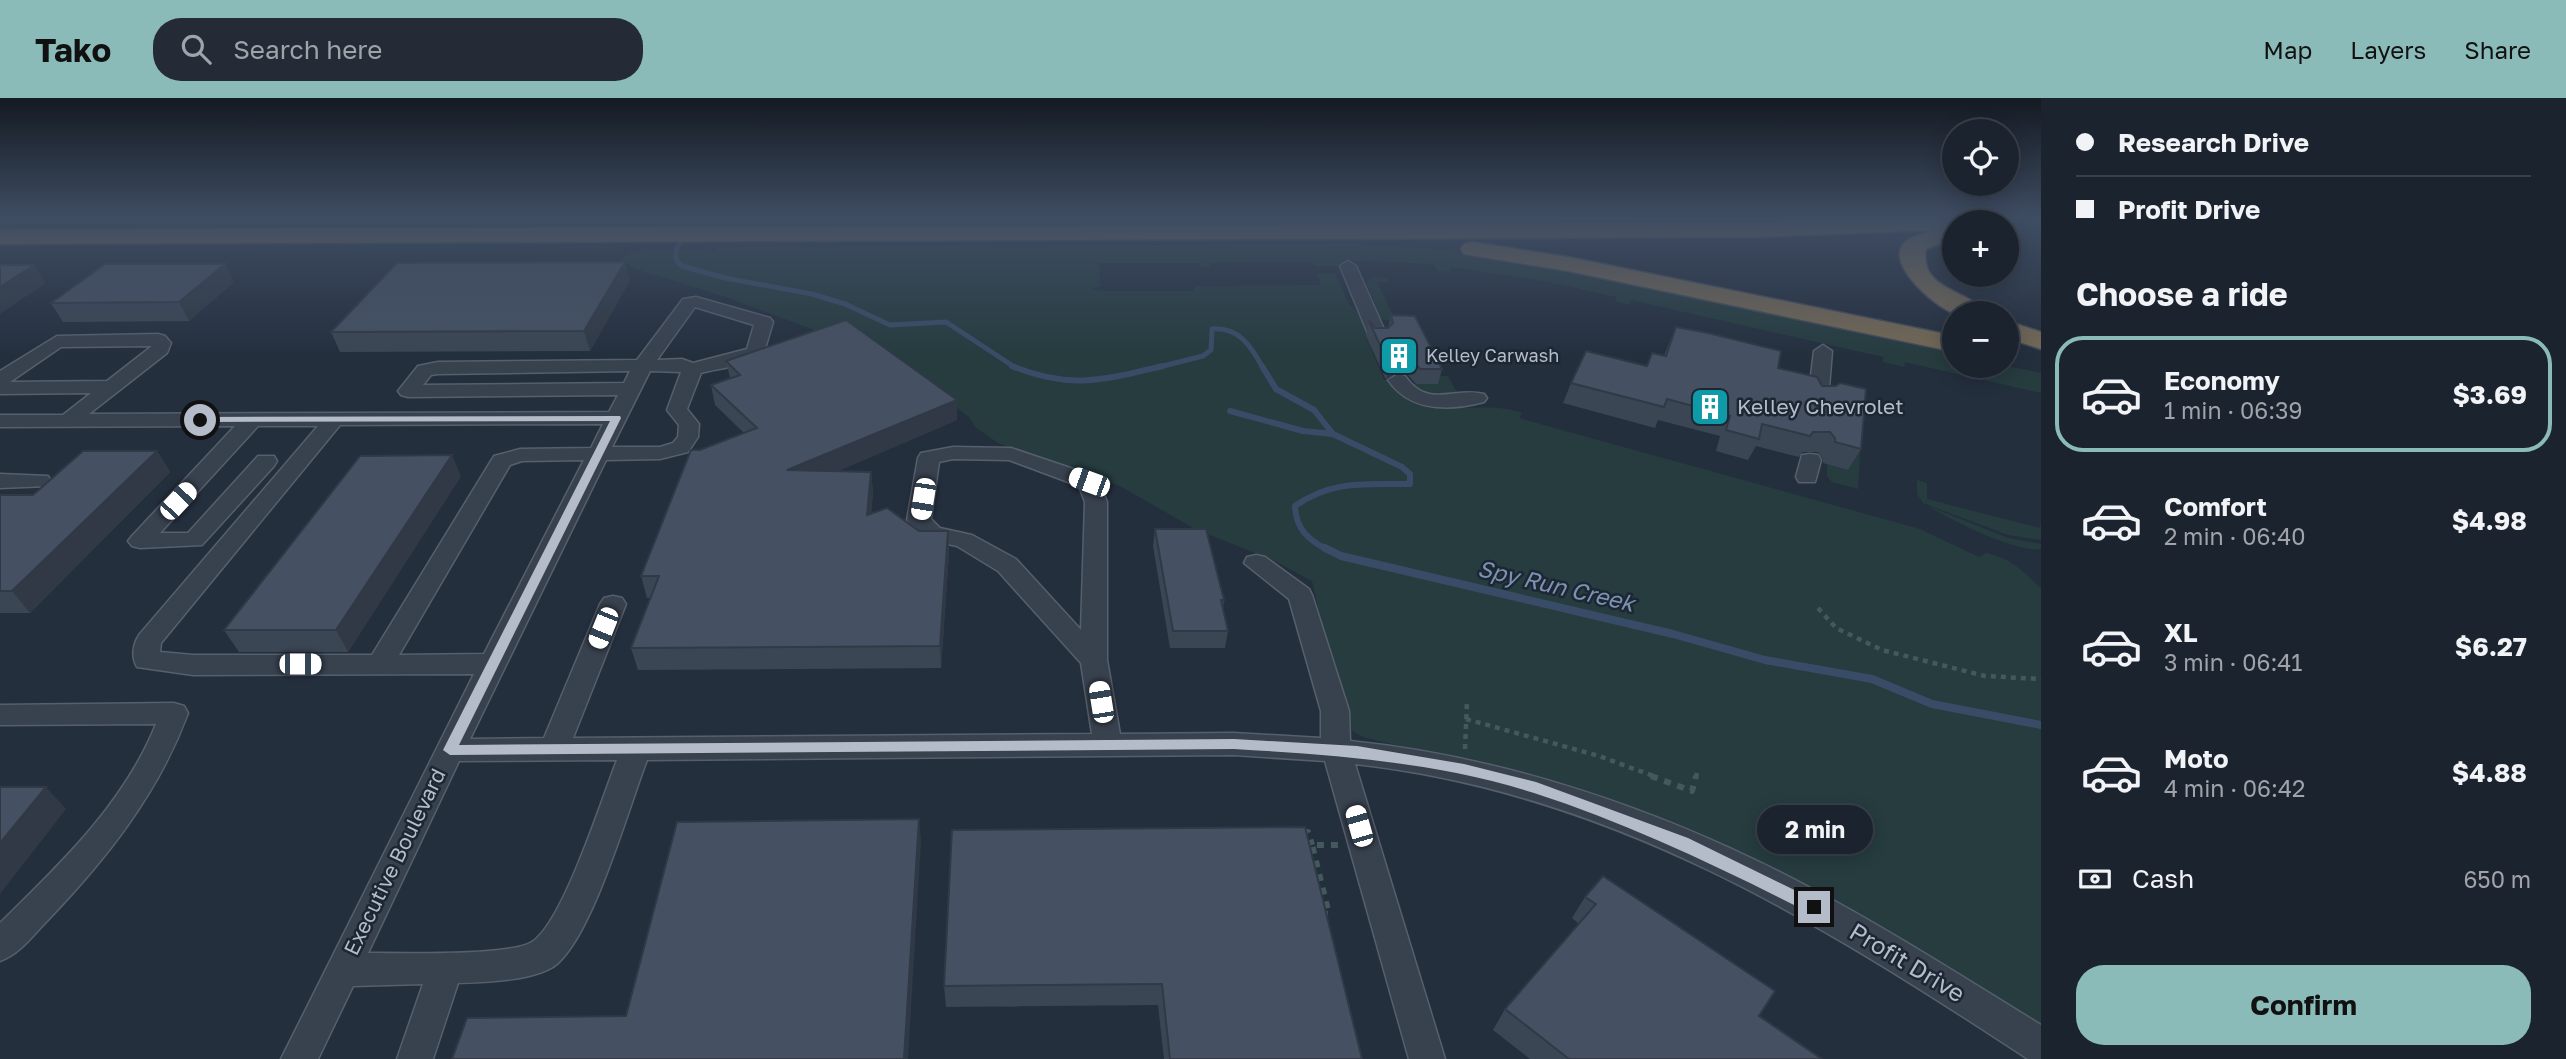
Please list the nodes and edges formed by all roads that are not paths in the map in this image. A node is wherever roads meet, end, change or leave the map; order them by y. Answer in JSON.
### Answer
{"nodes":[{"id":1,"x":1563,"y":265,"type":"edge"},
{"id":2,"x":1913,"y":265,"type":"edge"},
{"id":3,"x":1348,"y":266,"type":"dead end"},
{"id":4,"x":1950,"y":301,"type":"edge"},
{"id":5,"x":2019,"y":333,"type":"edge"},
{"id":6,"x":1378,"y":336,"type":"edge"},
{"id":7,"x":1942,"y":341,"type":"edge"},
{"id":8,"x":2041,"y":341,"type":"edge"},
{"id":9,"x":1823,"y":351,"type":"dead end"},
{"id":10,"x":2019,"y":358,"type":"edge"},
{"id":11,"x":2041,"y":363,"type":"edge"},
{"id":12,"x":643,"y":365,"type":"junction"},
{"id":13,"x":691,"y":369,"type":"junction"},
{"id":14,"x":0,"y":380,"type":"edge"},
{"id":15,"x":1398,"y":380,"type":"dead end"},
{"id":16,"x":111,"y":387,"type":"junction"},
{"id":17,"x":0,"y":388,"type":"edge"},
{"id":18,"x":631,"y":389,"type":"junction"},
{"id":19,"x":1476,"y":398,"type":"dead end"},
{"id":20,"x":1818,"y":400,"type":"edge"},
{"id":21,"x":616,"y":418,"type":"junction"},
{"id":22,"x":253,"y":419,"type":"junction"},
{"id":23,"x":335,"y":419,"type":"junction"},
{"id":24,"x":69,"y":420,"type":"junction"},
{"id":25,"x":0,"y":421,"type":"edge"},
{"id":26,"x":598,"y":455,"type":"junction"},
{"id":27,"x":267,"y":461,"type":"dead end"},
{"id":28,"x":0,"y":481,"type":"edge"},
{"id":29,"x":40,"y":481,"type":"dead end"},
{"id":30,"x":1256,"y":563,"type":"dead end"},
{"id":31,"x":613,"y":604,"type":"dead end"},
{"id":32,"x":1094,"y":660,"type":"junction"},
{"id":33,"x":380,"y":664,"type":"junction"},
{"id":34,"x":492,"y":664,"type":"junction"},
{"id":35,"x":0,"y":715,"type":"edge"},
{"id":36,"x":1108,"y":745,"type":"junction"},
{"id":37,"x":636,"y":749,"type":"junction"},
{"id":38,"x":1336,"y":749,"type":"junction"},
{"id":39,"x":450,"y":750,"type":"junction"},
{"id":40,"x":554,"y":750,"type":"junction"},
{"id":41,"x":0,"y":946,"type":"edge"},
{"id":42,"x":446,"y":968,"type":"junction"},
{"id":43,"x":341,"y":970,"type":"junction"},
{"id":44,"x":2041,"y":1046,"type":"edge"},
{"id":45,"x":299,"y":1059,"type":"edge"},
{"id":46,"x":415,"y":1059,"type":"edge"},
{"id":47,"x":1427,"y":1059,"type":"edge"}],
"edges":[{"from":1,"to":7,"type":"highway"},
{"from":2,"to":4,"type":"highway"},
{"from":3,"to":6,"type":"street"},
{"from":5,"to":8,"type":"highway"},
{"from":9,"to":20,"type":"street"},
{"from":10,"to":11,"type":"highway"},
{"from":12,"to":13,"type":"street"},
{"from":12,"to":13,"type":"street","name":"Executive Boulevard"},
{"from":12,"to":18,"type":"street","name":"Executive Boulevard"},
{"from":12,"to":18,"type":"street"},
{"from":13,"to":26,"type":"street"},
{"from":14,"to":16,"type":"street"},
{"from":15,"to":19,"type":"street"},
{"from":16,"to":17,"type":"street"},
{"from":16,"to":24,"type":"street"},
{"from":18,"to":21,"type":"street","name":"Executive Boulevard"},
{"from":21,"to":23,"type":"street"},
{"from":21,"to":26,"type":"street","name":"Executive Boulevard"},
{"from":22,"to":23,"type":"street"},
{"from":22,"to":24,"type":"street"},
{"from":22,"to":27,"type":"street"},
{"from":23,"to":33,"type":"street"},
{"from":24,"to":25,"type":"street"},
{"from":26,"to":33,"type":"street"},
{"from":26,"to":34,"type":"street","name":"Executive Boulevard"},
{"from":28,"to":29,"type":"street"},
{"from":30,"to":38,"type":"street"},
{"from":31,"to":40,"type":"street"},
{"from":32,"to":32,"type":"street"},
{"from":32,"to":36,"type":"street"},
{"from":33,"to":34,"type":"street"},
{"from":34,"to":39,"type":"street","name":"Executive Boulevard"},
{"from":35,"to":41,"type":"street"},
{"from":36,"to":37,"type":"street","name":"Profit Drive"},
{"from":36,"to":38,"type":"street","name":"Profit Drive"},
{"from":37,"to":40,"type":"street","name":"Profit Drive"},
{"from":37,"to":42,"type":"street"},
{"from":38,"to":44,"type":"street","name":"Profit Drive"},
{"from":38,"to":47,"type":"street"},
{"from":39,"to":40,"type":"street","name":"Profit Drive"},
{"from":39,"to":43,"type":"street","name":"Executive Boulevard"},
{"from":42,"to":43,"type":"street"},
{"from":42,"to":46,"type":"street"},
{"from":43,"to":45,"type":"street","name":"Executive Boulevard"}]}
